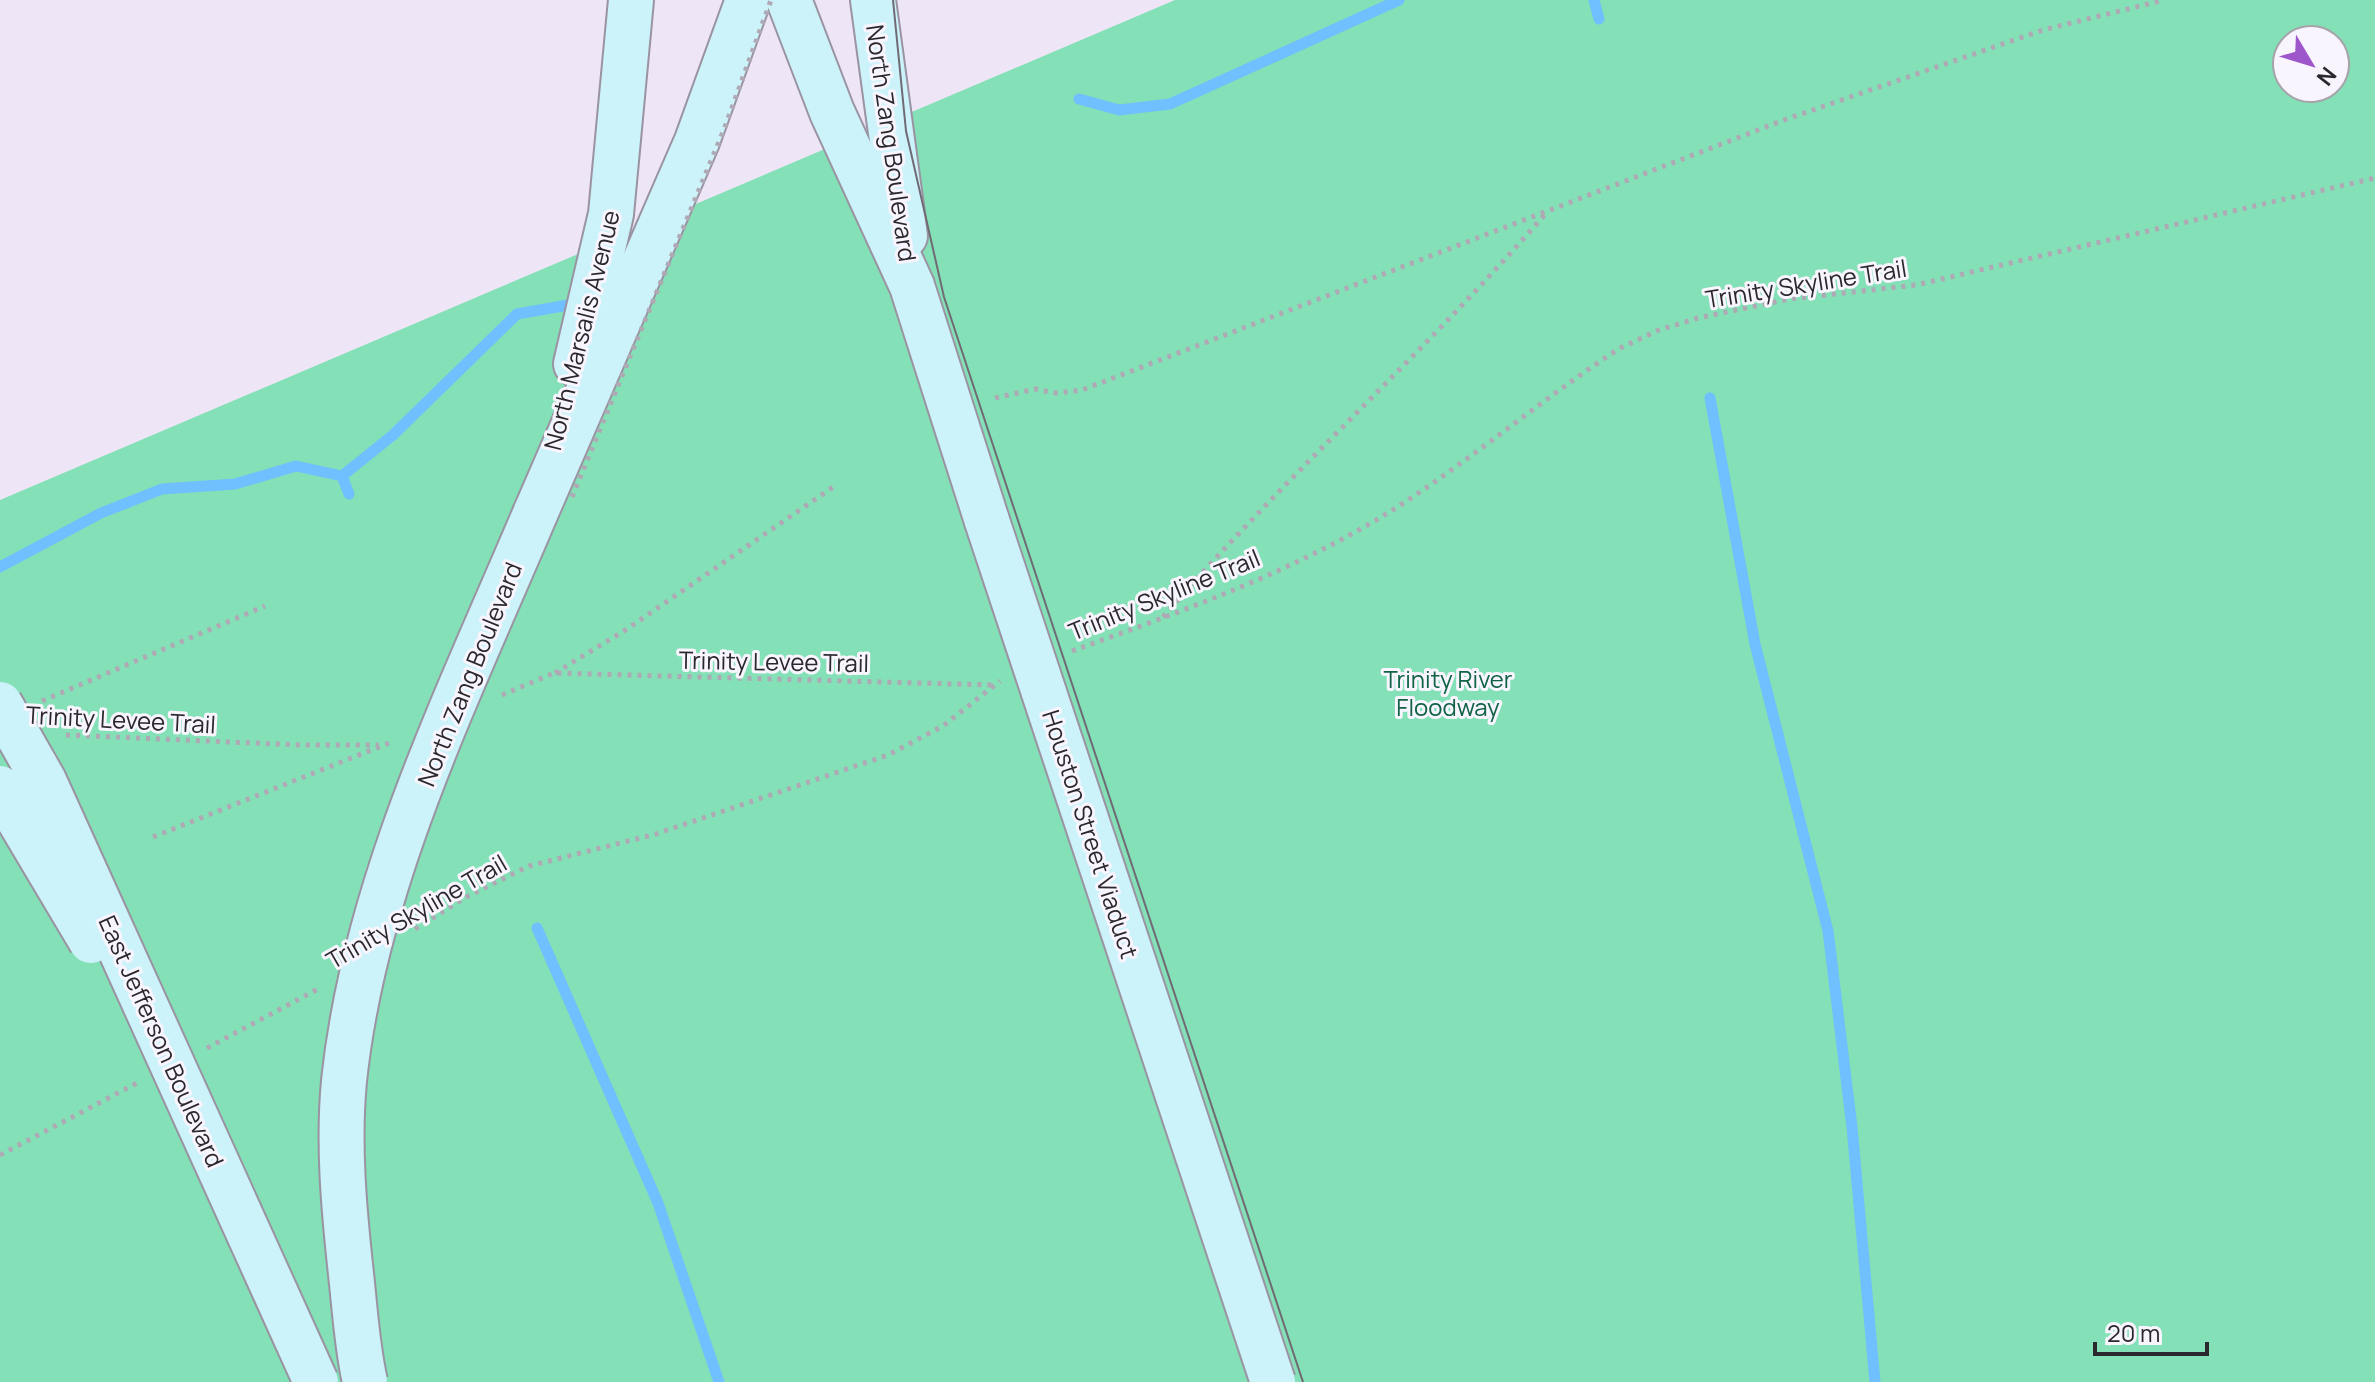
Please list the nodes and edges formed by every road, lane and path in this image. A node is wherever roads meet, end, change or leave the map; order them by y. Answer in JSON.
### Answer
{"nodes":[{"id":1,"x":631,"y":0,"type":"edge"},
{"id":2,"x":748,"y":0,"type":"edge"},
{"id":3,"x":771,"y":0,"type":"edge"},
{"id":4,"x":789,"y":0,"type":"edge"},
{"id":5,"x":873,"y":0,"type":"edge"},
{"id":6,"x":2164,"y":0,"type":"edge"},
{"id":7,"x":2375,"y":178,"type":"edge"},
{"id":8,"x":1548,"y":212,"type":"junction"},
{"id":9,"x":912,"y":286,"type":"junction"},
{"id":10,"x":995,"y":398,"type":"dead end"},
{"id":11,"x":836,"y":485,"type":"dead end"},
{"id":12,"x":551,"y":511,"type":"junction"},
{"id":13,"x":265,"y":606,"type":"dead end"},
{"id":14,"x":1162,"y":618,"type":"junction"},
{"id":15,"x":1066,"y":653,"type":"dead end"},
{"id":16,"x":1004,"y":679,"type":"dead end"},
{"id":17,"x":993,"y":685,"type":"junction"},
{"id":18,"x":14,"y":705,"type":"edge"},
{"id":19,"x":62,"y":735,"type":"dead end"},
{"id":20,"x":0,"y":788,"type":"edge"},
{"id":21,"x":153,"y":837,"type":"dead end"},
{"id":22,"x":409,"y":919,"type":"dead end"},
{"id":23,"x":324,"y":986,"type":"dead end"},
{"id":24,"x":198,"y":1052,"type":"dead end"},
{"id":25,"x":142,"y":1081,"type":"dead end"},
{"id":26,"x":186,"y":1096,"type":"junction"},
{"id":27,"x":0,"y":1155,"type":"edge"},
{"id":28,"x":316,"y":1382,"type":"edge"},
{"id":29,"x":365,"y":1382,"type":"edge"},
{"id":30,"x":1273,"y":1382,"type":"edge"}],
"edges":[{"from":1,"to":12,"type":"main road","name":"North Marsalis Avenue"},
{"from":2,"to":12,"type":"main road","name":"North Zang Boulevard"},
{"from":3,"to":12,"type":"path","bridge":true},
{"from":4,"to":9,"type":"main road"},
{"from":5,"to":9,"type":"main road","name":"North Zang Boulevard"},
{"from":6,"to":8,"type":"path"},
{"from":7,"to":14,"type":"path","name":"Trinity Skyline Trail"},
{"from":8,"to":10,"type":"path"},
{"from":8,"to":14,"type":"path"},
{"from":9,"to":30,"type":"main road","name":"Houston Street Viaduct","bridge":true},
{"from":11,"to":17,"type":"path","name":"Trinity Levee Trail"},
{"from":12,"to":29,"type":"main road","name":"North Zang Boulevard","bridge":true},
{"from":13,"to":18,"type":"path","name":"Trinity Levee Trail"},
{"from":14,"to":15,"type":"path","name":"Trinity Skyline Trail"},
{"from":16,"to":17,"type":"path","name":"Trinity Skyline Trail"},
{"from":17,"to":22,"type":"path","name":"Trinity Skyline Trail"},
{"from":18,"to":26,"type":"main road","name":"East Jefferson Boulevard","bridge":true},
{"from":19,"to":21,"type":"path","name":"Trinity Levee Trail"},
{"from":20,"to":26,"type":"main road","bridge":true},
{"from":23,"to":24,"type":"path","name":"Trinity Skyline Trail"},
{"from":25,"to":27,"type":"path"},
{"from":26,"to":28,"type":"main road","name":"East Jefferson Boulevard","bridge":true}]}
